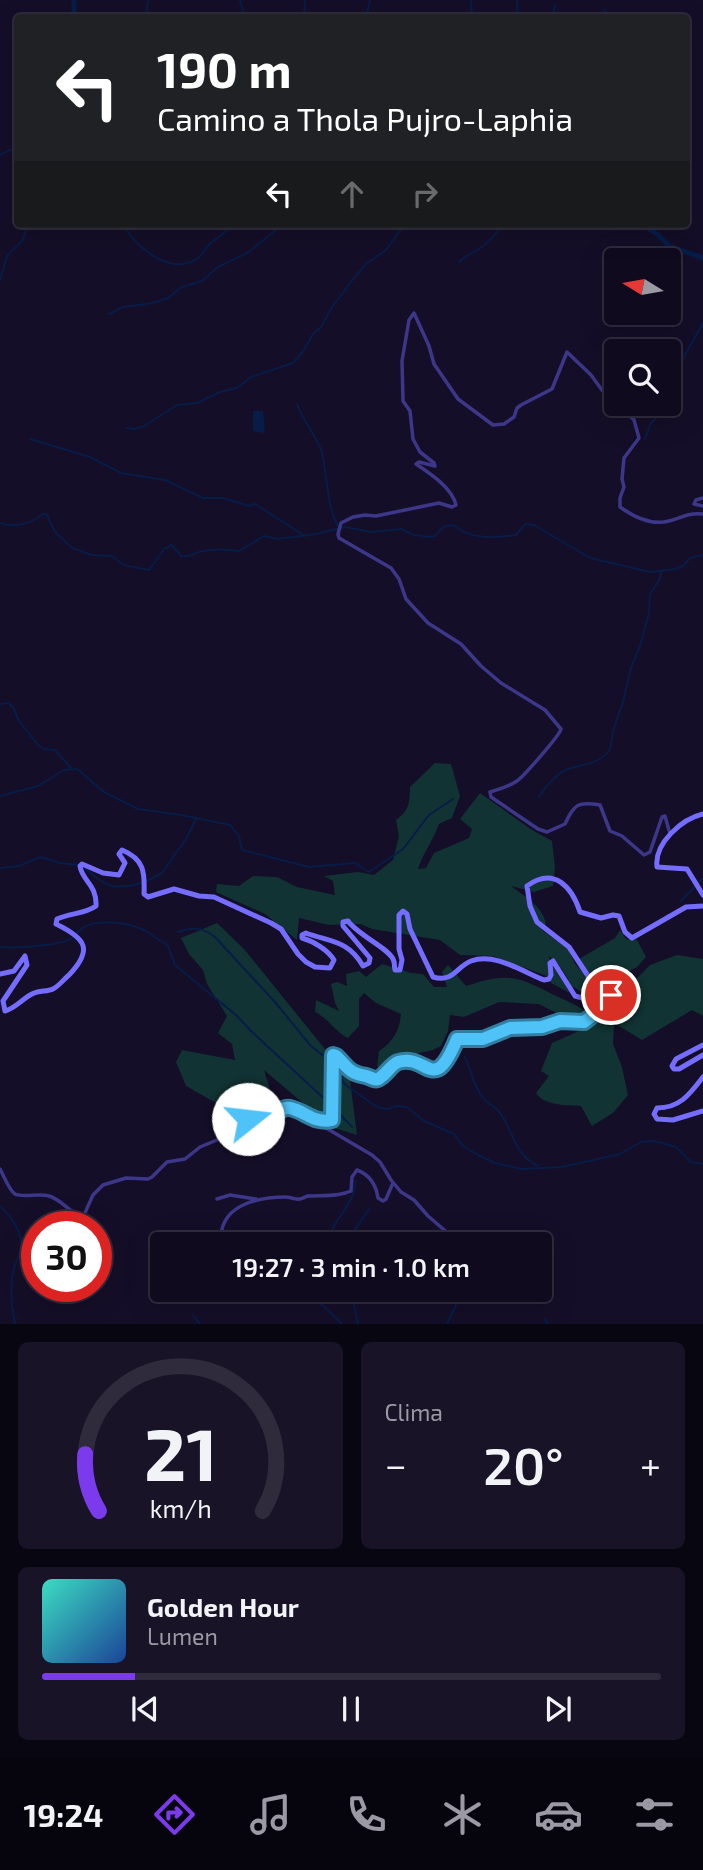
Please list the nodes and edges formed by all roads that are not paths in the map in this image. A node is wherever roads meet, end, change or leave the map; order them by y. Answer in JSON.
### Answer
{"nodes":[{"id":1,"x":604,"y":392,"type":"edge"},
{"id":2,"x":630,"y":416,"type":"edge"},
{"id":3,"x":703,"y":498,"type":"edge"},
{"id":4,"x":703,"y":506,"type":"edge"},
{"id":5,"x":703,"y":514,"type":"edge"},
{"id":6,"x":703,"y":814,"type":"edge"},
{"id":7,"x":670,"y":834,"type":"junction"},
{"id":8,"x":703,"y":895,"type":"edge"},
{"id":9,"x":703,"y":906,"type":"edge"},
{"id":10,"x":0,"y":974,"type":"edge"},
{"id":11,"x":593,"y":981,"type":"junction"},
{"id":12,"x":703,"y":1045,"type":"edge"},
{"id":13,"x":703,"y":1055,"type":"edge"},
{"id":14,"x":703,"y":1077,"type":"edge"},
{"id":15,"x":703,"y":1111,"type":"edge"},
{"id":16,"x":305,"y":1116,"type":"junction"},
{"id":17,"x":0,"y":1169,"type":"edge"},
{"id":18,"x":393,"y":1183,"type":"junction"},
{"id":19,"x":217,"y":1199,"type":"dead end"},
{"id":20,"x":257,"y":1199,"type":"junction"},
{"id":21,"x":221,"y":1232,"type":"edge"},
{"id":22,"x":447,"y":1232,"type":"edge"}],
"edges":[{"from":1,"to":7,"type":"street"},
{"from":2,"to":5,"type":"street"},
{"from":3,"to":4,"type":"street"},
{"from":6,"to":7,"type":"main road"},
{"from":7,"to":8,"type":"main road"},
{"from":9,"to":11,"type":"main road"},
{"from":10,"to":11,"type":"main road"},
{"from":11,"to":16,"type":"street"},
{"from":12,"to":13,"type":"main road"},
{"from":14,"to":15,"type":"main road"},
{"from":16,"to":17,"type":"street"},
{"from":16,"to":18,"type":"street"},
{"from":18,"to":20,"type":"street"},
{"from":18,"to":22,"type":"street"},
{"from":19,"to":20,"type":"street"},
{"from":20,"to":21,"type":"street"}]}
